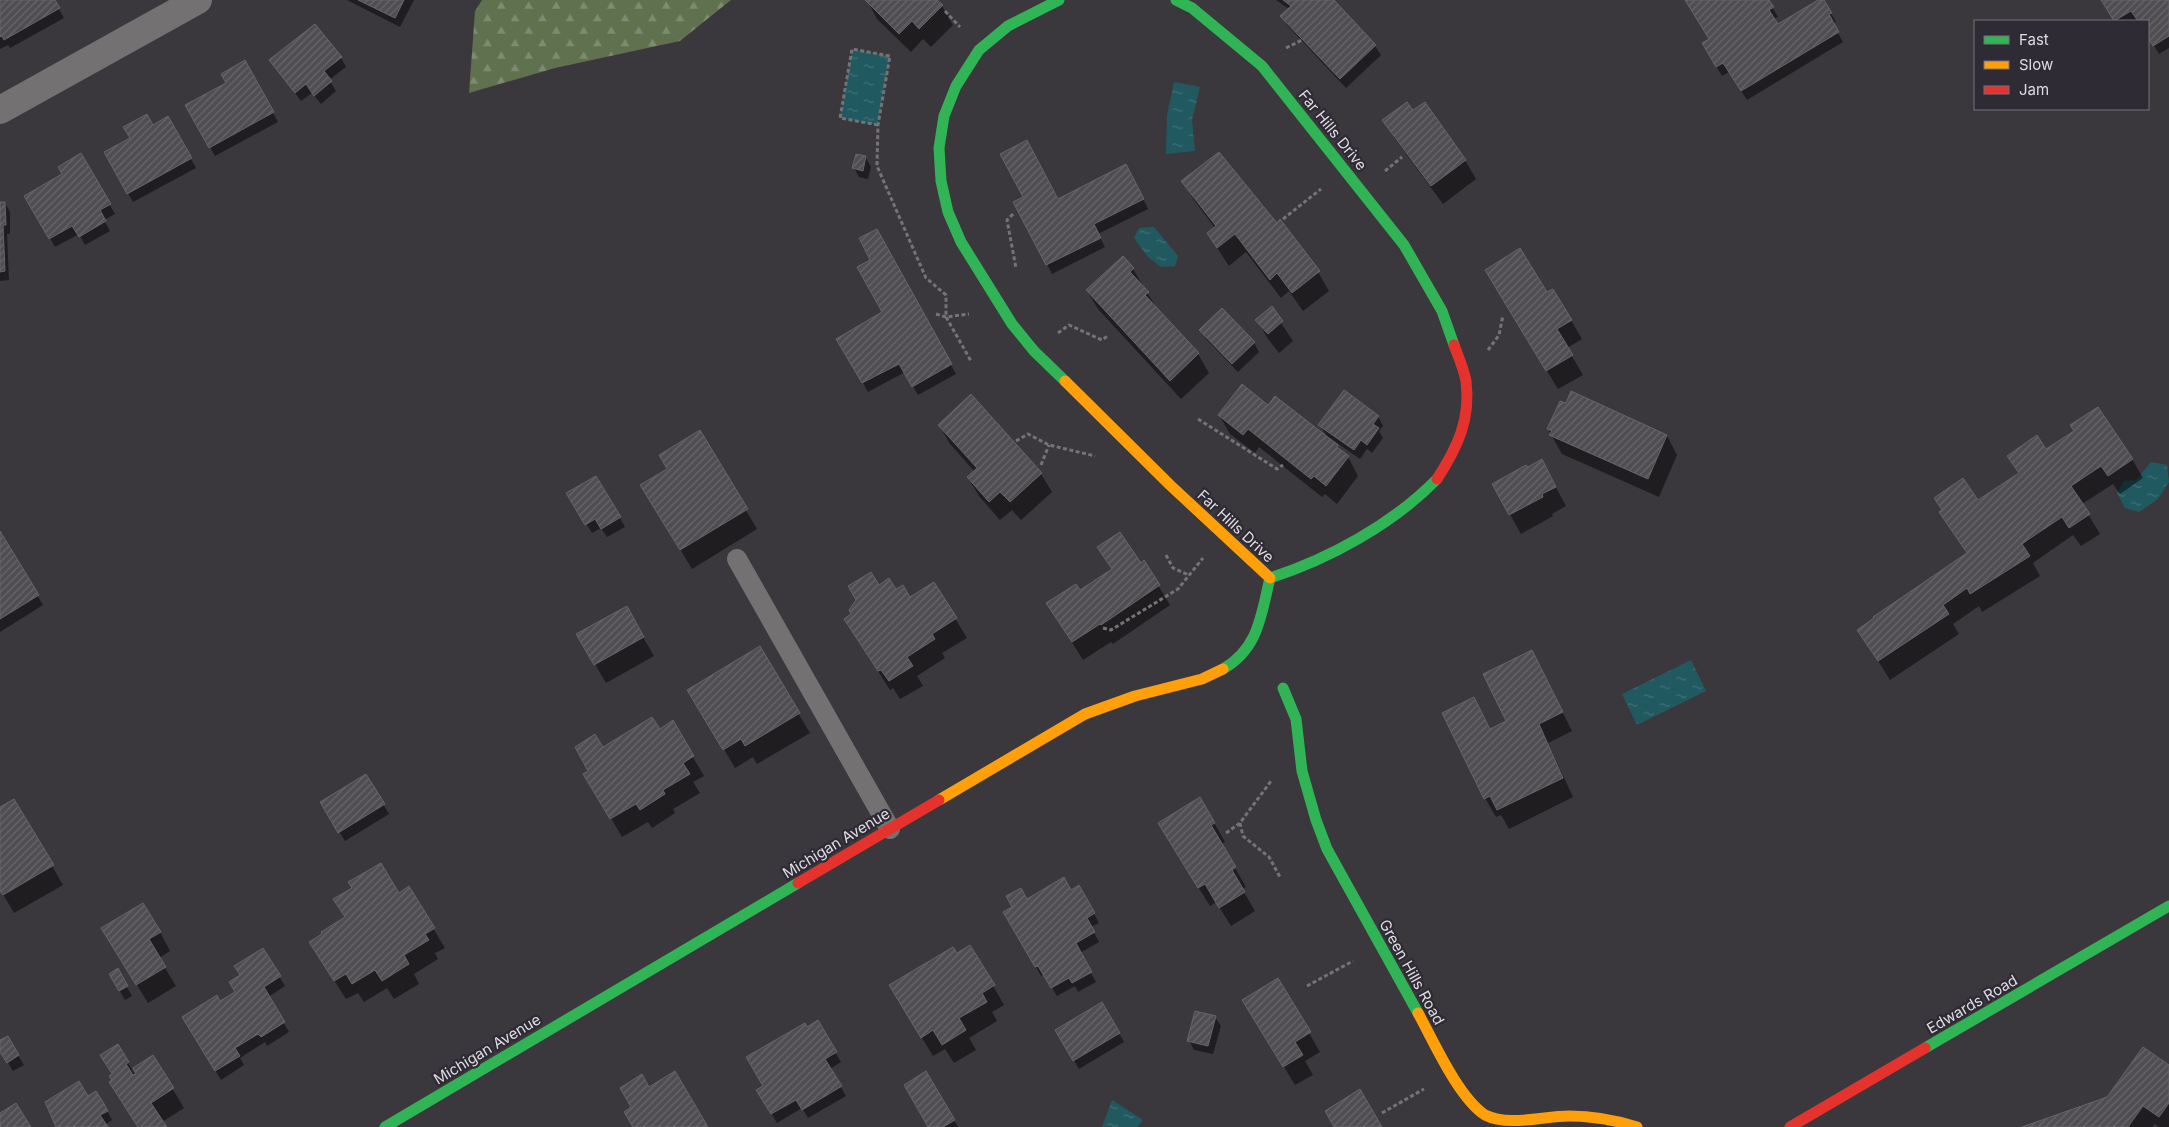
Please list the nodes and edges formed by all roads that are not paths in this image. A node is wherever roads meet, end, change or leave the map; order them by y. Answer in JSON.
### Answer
{"nodes":[{"id":1,"x":198,"y":0,"type":"edge"},
{"id":2,"x":1059,"y":0,"type":"edge"},
{"id":3,"x":1176,"y":0,"type":"edge"},
{"id":4,"x":0,"y":110,"type":"edge"},
{"id":5,"x":737,"y":559,"type":"dead end"},
{"id":6,"x":1270,"y":578,"type":"junction"},
{"id":7,"x":1283,"y":688,"type":"dead end"},
{"id":8,"x":890,"y":829,"type":"junction"},
{"id":9,"x":2169,"y":906,"type":"edge"},
{"id":10,"x":385,"y":1127,"type":"edge"},
{"id":11,"x":1637,"y":1127,"type":"edge"},
{"id":12,"x":1790,"y":1127,"type":"edge"}],
"edges":[{"from":1,"to":4,"type":"street"},
{"from":2,"to":6,"type":"street","name":"Far Hills Drive"},
{"from":3,"to":6,"type":"street","name":"Far Hills Drive"},
{"from":5,"to":8,"type":"lane"},
{"from":6,"to":8,"type":"street","name":"Michigan Avenue"},
{"from":7,"to":11,"type":"street","name":"Green Hills Road"},
{"from":8,"to":10,"type":"street","name":"Michigan Avenue"},
{"from":9,"to":12,"type":"street","name":"Edwards Road"}]}
